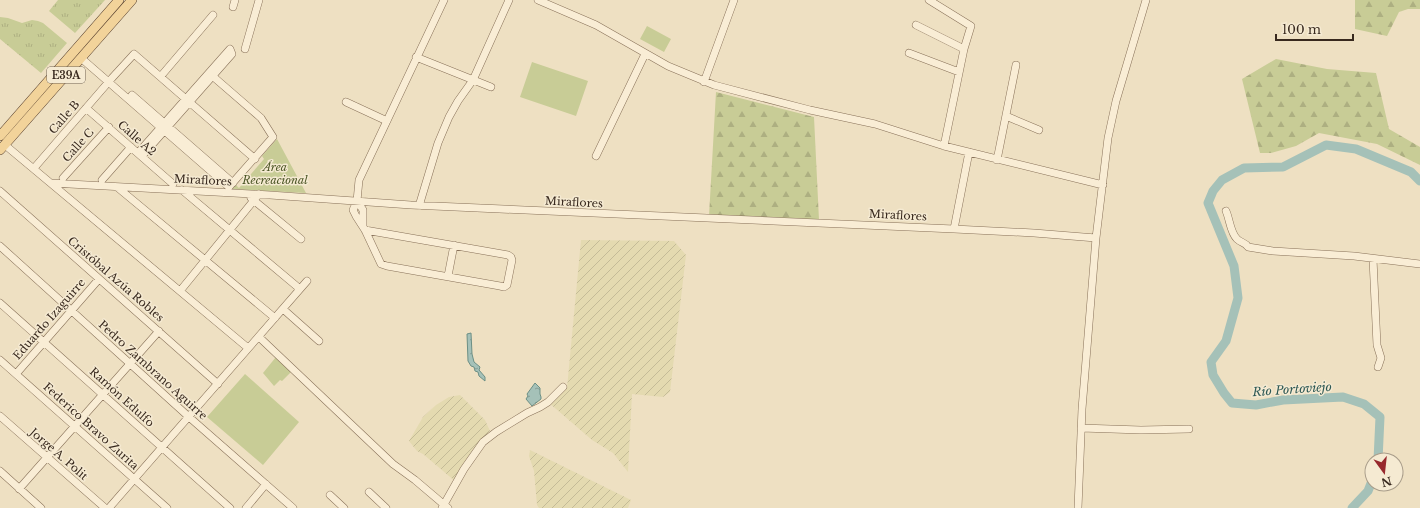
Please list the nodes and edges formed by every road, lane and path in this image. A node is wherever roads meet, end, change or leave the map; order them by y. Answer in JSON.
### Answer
{"nodes":[{"id":1,"x":259,"y":0,"type":"edge"},
{"id":2,"x":444,"y":0,"type":"edge"},
{"id":3,"x":509,"y":0,"type":"edge"},
{"id":4,"x":538,"y":0,"type":"edge"},
{"id":5,"x":734,"y":0,"type":"edge"},
{"id":6,"x":929,"y":0,"type":"edge"},
{"id":7,"x":1146,"y":0,"type":"edge"},
{"id":8,"x":118,"y":1,"type":"edge"},
{"id":9,"x":129,"y":4,"type":"edge"},
{"id":10,"x":213,"y":15,"type":"dead end"},
{"id":11,"x":916,"y":24,"type":"dead end"},
{"id":12,"x":245,"y":49,"type":"dead end"},
{"id":13,"x":964,"y":49,"type":"junction"},
{"id":14,"x":909,"y":53,"type":"dead end"},
{"id":15,"x":645,"y":54,"type":"junction"},
{"id":16,"x":83,"y":56,"type":"junction"},
{"id":17,"x":416,"y":57,"type":"junction"},
{"id":18,"x":1016,"y":65,"type":"dead end"},
{"id":19,"x":959,"y":72,"type":"junction"},
{"id":20,"x":160,"y":76,"type":"junction"},
{"id":21,"x":111,"y":80,"type":"junction"},
{"id":22,"x":473,"y":80,"type":"junction"},
{"id":23,"x":704,"y":82,"type":"junction"},
{"id":24,"x":491,"y":87,"type":"dead end"},
{"id":25,"x":188,"y":101,"type":"junction"},
{"id":26,"x":346,"y":102,"type":"dead end"},
{"id":27,"x":86,"y":108,"type":"junction"},
{"id":28,"x":1006,"y":116,"type":"junction"},
{"id":29,"x":387,"y":121,"type":"junction"},
{"id":30,"x":109,"y":127,"type":"junction"},
{"id":31,"x":165,"y":127,"type":"junction"},
{"id":32,"x":1039,"y":130,"type":"dead end"},
{"id":33,"x":0,"y":136,"type":"edge"},
{"id":34,"x":944,"y":146,"type":"junction"},
{"id":35,"x":2,"y":147,"type":"edge"},
{"id":36,"x":131,"y":147,"type":"junction"},
{"id":37,"x":969,"y":152,"type":"junction"},
{"id":38,"x":140,"y":155,"type":"junction"},
{"id":39,"x":596,"y":156,"type":"dead end"},
{"id":40,"x":255,"y":159,"type":"junction"},
{"id":41,"x":997,"y":160,"type":"junction"},
{"id":42,"x":35,"y":167,"type":"dead end"},
{"id":43,"x":64,"y":178,"type":"dead end"},
{"id":44,"x":102,"y":180,"type":"dead end"},
{"id":45,"x":51,"y":183,"type":"junction"},
{"id":46,"x":173,"y":184,"type":"dead end"},
{"id":47,"x":1103,"y":185,"type":"junction"},
{"id":48,"x":117,"y":187,"type":"junction"},
{"id":49,"x":182,"y":190,"type":"junction"},
{"id":50,"x":0,"y":191,"type":"edge"},
{"id":51,"x":256,"y":197,"type":"junction"},
{"id":52,"x":357,"y":200,"type":"junction"},
{"id":53,"x":419,"y":206,"type":"junction"},
{"id":54,"x":1226,"y":211,"type":"dead end"},
{"id":55,"x":364,"y":228,"type":"junction"},
{"id":56,"x":954,"y":229,"type":"junction"},
{"id":57,"x":230,"y":231,"type":"junction"},
{"id":58,"x":1096,"y":238,"type":"junction"},
{"id":59,"x":301,"y":239,"type":"dead end"},
{"id":60,"x":454,"y":245,"type":"junction"},
{"id":61,"x":0,"y":246,"type":"edge"},
{"id":62,"x":1373,"y":259,"type":"junction"},
{"id":63,"x":205,"y":260,"type":"junction"},
{"id":64,"x":1420,"y":264,"type":"edge"},
{"id":65,"x":448,"y":276,"type":"junction"},
{"id":66,"x":100,"y":279,"type":"junction"},
{"id":67,"x":307,"y":281,"type":"dead end"},
{"id":68,"x":300,"y":289,"type":"junction"},
{"id":69,"x":180,"y":291,"type":"junction"},
{"id":70,"x":0,"y":303,"type":"edge"},
{"id":71,"x":283,"y":309,"type":"junction"},
{"id":72,"x":72,"y":310,"type":"junction"},
{"id":73,"x":275,"y":318,"type":"junction"},
{"id":74,"x":159,"y":331,"type":"junction"},
{"id":75,"x":259,"y":337,"type":"junction"},
{"id":76,"x":319,"y":341,"type":"dead end"},
{"id":77,"x":44,"y":342,"type":"junction"},
{"id":78,"x":248,"y":348,"type":"junction"},
{"id":79,"x":0,"y":360,"type":"edge"},
{"id":80,"x":130,"y":363,"type":"junction"},
{"id":81,"x":1378,"y":367,"type":"dead end"},
{"id":82,"x":16,"y":374,"type":"junction"},
{"id":83,"x":218,"y":384,"type":"junction"},
{"id":84,"x":563,"y":387,"type":"dead end"},
{"id":85,"x":102,"y":394,"type":"junction"},
{"id":86,"x":0,"y":416,"type":"edge"},
{"id":87,"x":189,"y":417,"type":"junction"},
{"id":88,"x":74,"y":426,"type":"junction"},
{"id":89,"x":1081,"y":428,"type":"junction"},
{"id":90,"x":1189,"y":429,"type":"dead end"},
{"id":91,"x":162,"y":448,"type":"junction"},
{"id":92,"x":46,"y":458,"type":"junction"},
{"id":93,"x":0,"y":471,"type":"edge"},
{"id":94,"x":135,"y":479,"type":"junction"},
{"id":95,"x":266,"y":484,"type":"junction"},
{"id":96,"x":19,"y":489,"type":"junction"},
{"id":97,"x":369,"y":492,"type":"dead end"},
{"id":98,"x":330,"y":495,"type":"dead end"},
{"id":99,"x":444,"y":507,"type":"edge"},
{"id":100,"x":41,"y":508,"type":"edge"},
{"id":101,"x":104,"y":508,"type":"edge"},
{"id":102,"x":109,"y":508,"type":"edge"},
{"id":103,"x":166,"y":508,"type":"edge"},
{"id":104,"x":230,"y":508,"type":"edge"},
{"id":105,"x":246,"y":508,"type":"edge"},
{"id":106,"x":293,"y":508,"type":"edge"},
{"id":107,"x":344,"y":508,"type":"edge"},
{"id":108,"x":386,"y":508,"type":"edge"},
{"id":109,"x":1078,"y":508,"type":"edge"}],
"edges":[{"from":1,"to":12,"type":"street"},
{"from":2,"to":17,"type":"street"},
{"from":3,"to":22,"type":"street"},
{"from":4,"to":15,"type":"street"},
{"from":5,"to":23,"type":"street"},
{"from":6,"to":13,"type":"street"},
{"from":7,"to":47,"type":"street"},
{"from":8,"to":9,"type":"main road"},
{"from":8,"to":33,"type":"main road","number":"E39A"},
{"from":9,"to":16,"type":"main road","number":"E39A"},
{"from":10,"to":20,"type":"street"},
{"from":11,"to":13,"type":"street"},
{"from":13,"to":19,"type":"street"},
{"from":14,"to":19,"type":"street"},
{"from":15,"to":23,"type":"street"},
{"from":15,"to":39,"type":"street"},
{"from":16,"to":21,"type":"street"},
{"from":16,"to":35,"type":"main road","number":"E39A"},
{"from":17,"to":22,"type":"street"},
{"from":17,"to":29,"type":"street"},
{"from":18,"to":28,"type":"street"},
{"from":19,"to":34,"type":"street"},
{"from":20,"to":21,"type":"street","name":"Calle B"},
{"from":20,"to":25,"type":"street"},
{"from":21,"to":27,"type":"street","name":"Calle B"},
{"from":21,"to":31,"type":"street"},
{"from":22,"to":24,"type":"street"},
{"from":22,"to":53,"type":"street"},
{"from":23,"to":34,"type":"street"},
{"from":25,"to":31,"type":"street"},
{"from":25,"to":40,"type":"street"},
{"from":25,"to":40,"type":"street"},
{"from":26,"to":29,"type":"street"},
{"from":27,"to":30,"type":"street","name":"Calle A2"},
{"from":27,"to":42,"type":"street","name":"Calle B"},
{"from":28,"to":32,"type":"street"},
{"from":28,"to":41,"type":"street"},
{"from":29,"to":52,"type":"street"},
{"from":30,"to":36,"type":"street","name":"Calle A2"},
{"from":30,"to":43,"type":"street","name":"Calle C"},
{"from":31,"to":38,"type":"street"},
{"from":31,"to":40,"type":"street"},
{"from":34,"to":37,"type":"street"},
{"from":35,"to":45,"type":"street"},
{"from":36,"to":38,"type":"street","name":"Calle A2"},
{"from":36,"to":44,"type":"street"},
{"from":37,"to":41,"type":"street"},
{"from":37,"to":56,"type":"street"},
{"from":38,"to":46,"type":"street","name":"Calle A2"},
{"from":41,"to":47,"type":"street"},
{"from":45,"to":48,"type":"street","name":"Miraflores"},
{"from":45,"to":69,"type":"street"},
{"from":47,"to":58,"type":"street"},
{"from":48,"to":49,"type":"street","name":"Miraflores"},
{"from":48,"to":63,"type":"street"},
{"from":49,"to":51,"type":"street","name":"Miraflores"},
{"from":49,"to":57,"type":"street"},
{"from":50,"to":66,"type":"street","name":"Cristóbal Azúa Robles"},
{"from":51,"to":52,"type":"street","name":"Miraflores"},
{"from":51,"to":57,"type":"street"},
{"from":51,"to":59,"type":"street"},
{"from":52,"to":53,"type":"street","name":"Miraflores"},
{"from":52,"to":55,"type":"street"},
{"from":53,"to":56,"type":"street","name":"Miraflores"},
{"from":54,"to":62,"type":"street"},
{"from":55,"to":60,"type":"street"},
{"from":55,"to":65,"type":"street"},
{"from":56,"to":58,"type":"street","name":"Miraflores"},
{"from":57,"to":63,"type":"street"},
{"from":57,"to":68,"type":"street"},
{"from":58,"to":89,"type":"street"},
{"from":60,"to":65,"type":"street"},
{"from":60,"to":65,"type":"street"},
{"from":61,"to":72,"type":"street","name":"Pedro Zambrano Aguirre"},
{"from":62,"to":64,"type":"street"},
{"from":62,"to":81,"type":"street"},
{"from":63,"to":69,"type":"street"},
{"from":63,"to":73,"type":"street"},
{"from":66,"to":72,"type":"street","name":"Eduardo Izaguirre"},
{"from":66,"to":74,"type":"street","name":"Cristóbal Azúa Robles"},
{"from":67,"to":68,"type":"street"},
{"from":68,"to":71,"type":"street"},
{"from":69,"to":78,"type":"street"},
{"from":70,"to":77,"type":"street","name":"Ramón Edulfo"},
{"from":71,"to":73,"type":"street"},
{"from":71,"to":76,"type":"street"},
{"from":72,"to":77,"type":"street","name":"Eduardo Izaguirre"},
{"from":72,"to":80,"type":"street","name":"Pedro Zambrano Aguirre"},
{"from":73,"to":75,"type":"street"},
{"from":74,"to":80,"type":"street"},
{"from":74,"to":83,"type":"street","name":"Cristóbal Azúa Robles"},
{"from":75,"to":78,"type":"street"},
{"from":75,"to":99,"type":"street"},
{"from":77,"to":82,"type":"street","name":"Eduardo Izaguirre"},
{"from":77,"to":85,"type":"street","name":"Ramón Edulfo"},
{"from":78,"to":83,"type":"street"},
{"from":79,"to":82,"type":"street","name":"Federico Bravo Zurita"},
{"from":80,"to":85,"type":"street"},
{"from":80,"to":87,"type":"street","name":"Pedro Zambrano Aguirre"},
{"from":82,"to":88,"type":"street","name":"Federico Bravo Zurita"},
{"from":83,"to":87,"type":"street"},
{"from":84,"to":99,"type":"street"},
{"from":85,"to":88,"type":"street"},
{"from":85,"to":91,"type":"street","name":"Ramón Edulfo"},
{"from":86,"to":92,"type":"street","name":"Jorge A. Polit"},
{"from":87,"to":91,"type":"street"},
{"from":87,"to":95,"type":"street","name":"Pedro Zambrano Aguirre"},
{"from":88,"to":92,"type":"street"},
{"from":88,"to":94,"type":"street","name":"Federico Bravo Zurita"},
{"from":89,"to":90,"type":"street"},
{"from":89,"to":109,"type":"street"},
{"from":91,"to":94,"type":"street"},
{"from":91,"to":104,"type":"street","name":"Ramón Edulfo"},
{"from":92,"to":96,"type":"street"},
{"from":92,"to":101,"type":"street","name":"Jorge A. Polit"},
{"from":93,"to":96,"type":"street"},
{"from":94,"to":102,"type":"street"},
{"from":94,"to":103,"type":"street","name":"Federico Bravo Zurita"},
{"from":95,"to":105,"type":"street"},
{"from":95,"to":106,"type":"street","name":"Pedro Zambrano Aguirre"},
{"from":96,"to":100,"type":"street"},
{"from":97,"to":108,"type":"street"},
{"from":98,"to":107,"type":"street"}]}
